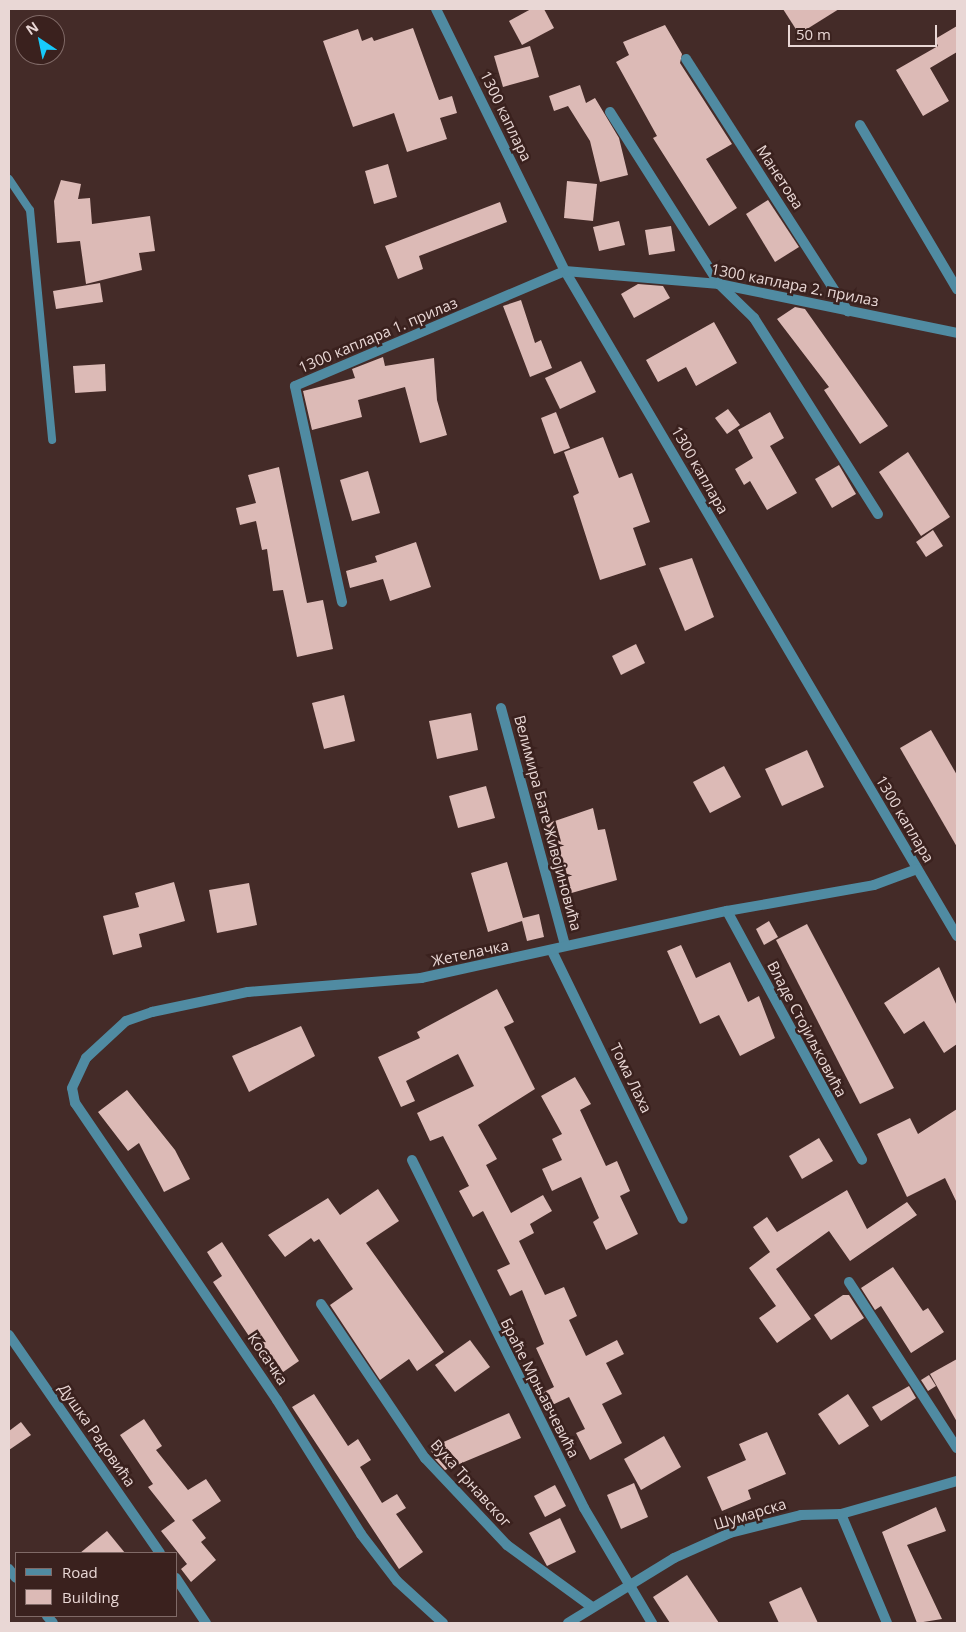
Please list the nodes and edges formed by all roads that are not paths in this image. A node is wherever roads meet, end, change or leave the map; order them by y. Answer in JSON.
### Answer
{"nodes":[{"id":1,"x":436,"y":9,"type":"edge"},
{"id":2,"x":686,"y":59,"type":"dead end"},
{"id":3,"x":610,"y":112,"type":"dead end"},
{"id":4,"x":860,"y":125,"type":"dead end"},
{"id":5,"x":9,"y":178,"type":"edge"},
{"id":6,"x":565,"y":271,"type":"junction"},
{"id":7,"x":719,"y":284,"type":"junction"},
{"id":8,"x":957,"y":289,"type":"edge"},
{"id":9,"x":848,"y":311,"type":"junction"},
{"id":10,"x":957,"y":333,"type":"edge"},
{"id":11,"x":52,"y":440,"type":"dead end"},
{"id":12,"x":878,"y":514,"type":"dead end"},
{"id":13,"x":342,"y":602,"type":"dead end"},
{"id":14,"x":501,"y":708,"type":"dead end"},
{"id":15,"x":917,"y":869,"type":"junction"},
{"id":16,"x":727,"y":911,"type":"junction"},
{"id":17,"x":957,"y":936,"type":"edge"},
{"id":18,"x":565,"y":946,"type":"junction"},
{"id":19,"x":552,"y":951,"type":"junction"},
{"id":20,"x":75,"y":1104,"type":"joint"},
{"id":21,"x":412,"y":1160,"type":"dead end"},
{"id":22,"x":862,"y":1160,"type":"dead end"},
{"id":23,"x":683,"y":1218,"type":"dead end"},
{"id":24,"x":849,"y":1282,"type":"dead end"},
{"id":25,"x":321,"y":1304,"type":"dead end"},
{"id":26,"x":9,"y":1334,"type":"edge"},
{"id":27,"x":957,"y":1448,"type":"edge"},
{"id":28,"x":957,"y":1481,"type":"edge"},
{"id":29,"x":841,"y":1514,"type":"junction"},
{"id":30,"x":159,"y":1552,"type":"edge"},
{"id":31,"x":178,"y":1581,"type":"edge"},
{"id":32,"x":630,"y":1585,"type":"junction"},
{"id":33,"x":592,"y":1608,"type":"junction"},
{"id":34,"x":206,"y":1623,"type":"edge"},
{"id":35,"x":443,"y":1623,"type":"edge"},
{"id":36,"x":568,"y":1623,"type":"edge"},
{"id":37,"x":652,"y":1623,"type":"edge"},
{"id":38,"x":887,"y":1623,"type":"edge"}],
"edges":[{"from":1,"to":6,"type":"street","name":"1300 каплара"},
{"from":2,"to":9,"type":"street","name":"Манетова"},
{"from":3,"to":7,"type":"street"},
{"from":4,"to":8,"type":"street"},
{"from":5,"to":11,"type":"lane"},
{"from":6,"to":7,"type":"street","name":"1300 каплара 2. прилаз"},
{"from":6,"to":13,"type":"street","name":"1300 каплара 1. прилаз"},
{"from":6,"to":15,"type":"street","name":"1300 каплара"},
{"from":7,"to":9,"type":"street","name":"1300 каплара 2. прилаз"},
{"from":7,"to":12,"type":"street"},
{"from":9,"to":10,"type":"street","name":"1300 каплара 2. прилаз"},
{"from":14,"to":18,"type":"street","name":"Велимира Бате Живојиновића"},
{"from":15,"to":16,"type":"street","name":"Жетелачка"},
{"from":15,"to":17,"type":"street","name":"1300 каплара"},
{"from":16,"to":18,"type":"street","name":"Жетелачка"},
{"from":16,"to":22,"type":"street","name":"Владе Стојиљковића"},
{"from":18,"to":19,"type":"street","name":"Жетелачка"},
{"from":19,"to":20,"type":"street","name":"Жетелачка"},
{"from":19,"to":23,"type":"street","name":"Тома Лаха"},
{"from":20,"to":35,"type":"street","name":"Косачка"},
{"from":21,"to":32,"type":"street","name":"Браће Мрњавчевића"},
{"from":24,"to":27,"type":"street"},
{"from":25,"to":33,"type":"street","name":"Вука Трнавског"},
{"from":26,"to":30,"type":"street","name":"Душка Радовића"},
{"from":28,"to":29,"type":"street","name":"Шумарска"},
{"from":29,"to":32,"type":"street","name":"Шумарска"},
{"from":29,"to":38,"type":"street"},
{"from":31,"to":34,"type":"street"},
{"from":32,"to":33,"type":"street","name":"Шумарска"},
{"from":32,"to":37,"type":"street","name":"Браће Мрњавчевића"},
{"from":33,"to":36,"type":"street","name":"Шумарска"}]}
